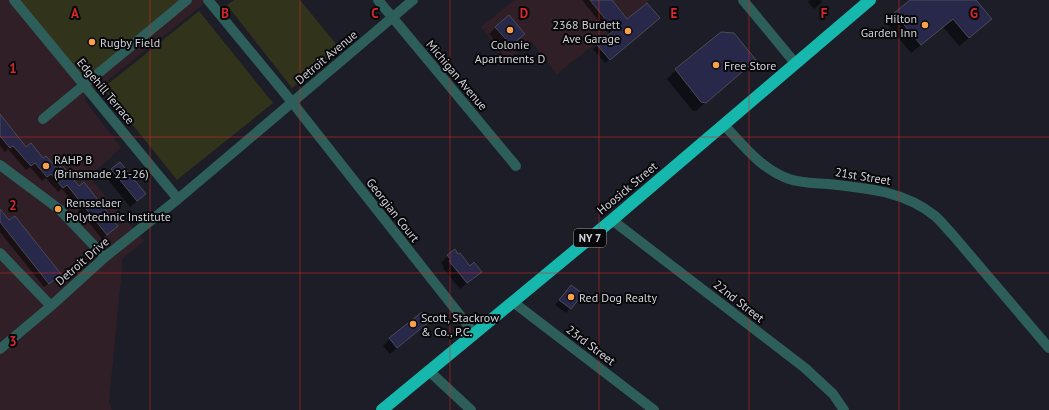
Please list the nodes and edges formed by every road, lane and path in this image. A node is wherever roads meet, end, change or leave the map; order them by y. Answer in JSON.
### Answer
{"nodes":[{"id":1,"x":14,"y":0,"type":"edge"},
{"id":2,"x":187,"y":0,"type":"edge"},
{"id":3,"x":208,"y":0,"type":"edge"},
{"id":4,"x":378,"y":0,"type":"edge"},
{"id":5,"x":413,"y":0,"type":"edge"},
{"id":6,"x":743,"y":0,"type":"edge"},
{"id":7,"x":870,"y":0,"type":"edge"},
{"id":8,"x":392,"y":18,"type":"junction"},
{"id":9,"x":795,"y":63,"type":"junction"},
{"id":10,"x":84,"y":85,"type":"junction"},
{"id":11,"x":292,"y":102,"type":"junction"},
{"id":12,"x":43,"y":119,"type":"dead end"},
{"id":13,"x":724,"y":125,"type":"junction"},
{"id":14,"x":0,"y":165,"type":"edge"},
{"id":15,"x":516,"y":166,"type":"dead end"},
{"id":16,"x":178,"y":199,"type":"junction"},
{"id":17,"x":612,"y":220,"type":"junction"},
{"id":18,"x":0,"y":254,"type":"edge"},
{"id":19,"x":106,"y":257,"type":"junction"},
{"id":20,"x":512,"y":302,"type":"junction"},
{"id":21,"x":51,"y":306,"type":"junction"},
{"id":22,"x":474,"y":333,"type":"junction"},
{"id":23,"x":1049,"y":348,"type":"edge"},
{"id":24,"x":0,"y":349,"type":"edge"},
{"id":25,"x":428,"y":371,"type":"junction"},
{"id":26,"x":382,"y":410,"type":"edge"},
{"id":27,"x":471,"y":410,"type":"edge"},
{"id":28,"x":654,"y":410,"type":"edge"},
{"id":29,"x":844,"y":410,"type":"edge"}],
"edges":[{"from":1,"to":10,"type":"street","name":"Edgehill Terrace"},
{"from":2,"to":10,"type":"street"},
{"from":3,"to":11,"type":"street","name":"Georgian Court"},
{"from":4,"to":8,"type":"street","name":"Michigan Avenue"},
{"from":5,"to":8,"type":"street","name":"Detroit Avenue"},
{"from":6,"to":9,"type":"street"},
{"from":7,"to":9,"type":"highway","name":"Hoosick Street","number":"NY 7"},
{"from":8,"to":11,"type":"street","name":"Detroit Avenue"},
{"from":8,"to":15,"type":"street","name":"Michigan Avenue"},
{"from":9,"to":13,"type":"highway","name":"Hoosick Street","number":"NY 7"},
{"from":10,"to":12,"type":"street"},
{"from":10,"to":16,"type":"street","name":"Edgehill Terrace"},
{"from":11,"to":16,"type":"street","name":"Detroit Drive"},
{"from":11,"to":22,"type":"street","name":"Georgian Court"},
{"from":13,"to":17,"type":"highway","name":"Hoosick Street","number":"NY 7"},
{"from":13,"to":23,"type":"street","name":"21st Street"},
{"from":14,"to":19,"type":"street"},
{"from":16,"to":19,"type":"street","name":"Detroit Drive"},
{"from":17,"to":20,"type":"highway","name":"Hoosick Street","number":"NY 7"},
{"from":17,"to":29,"type":"street","name":"22nd Street"},
{"from":18,"to":21,"type":"street"},
{"from":19,"to":21,"type":"street","name":"Detroit Drive"},
{"from":20,"to":22,"type":"highway","name":"Hoosick Street","number":"NY 7"},
{"from":20,"to":28,"type":"street","name":"23rd Street"},
{"from":21,"to":24,"type":"street","name":"Detroit Drive"},
{"from":22,"to":25,"type":"highway","name":"Hoosick Street","number":"NY 7"},
{"from":25,"to":26,"type":"highway","name":"Hoosick Street","number":"NY 7"},
{"from":25,"to":27,"type":"street"}]}
